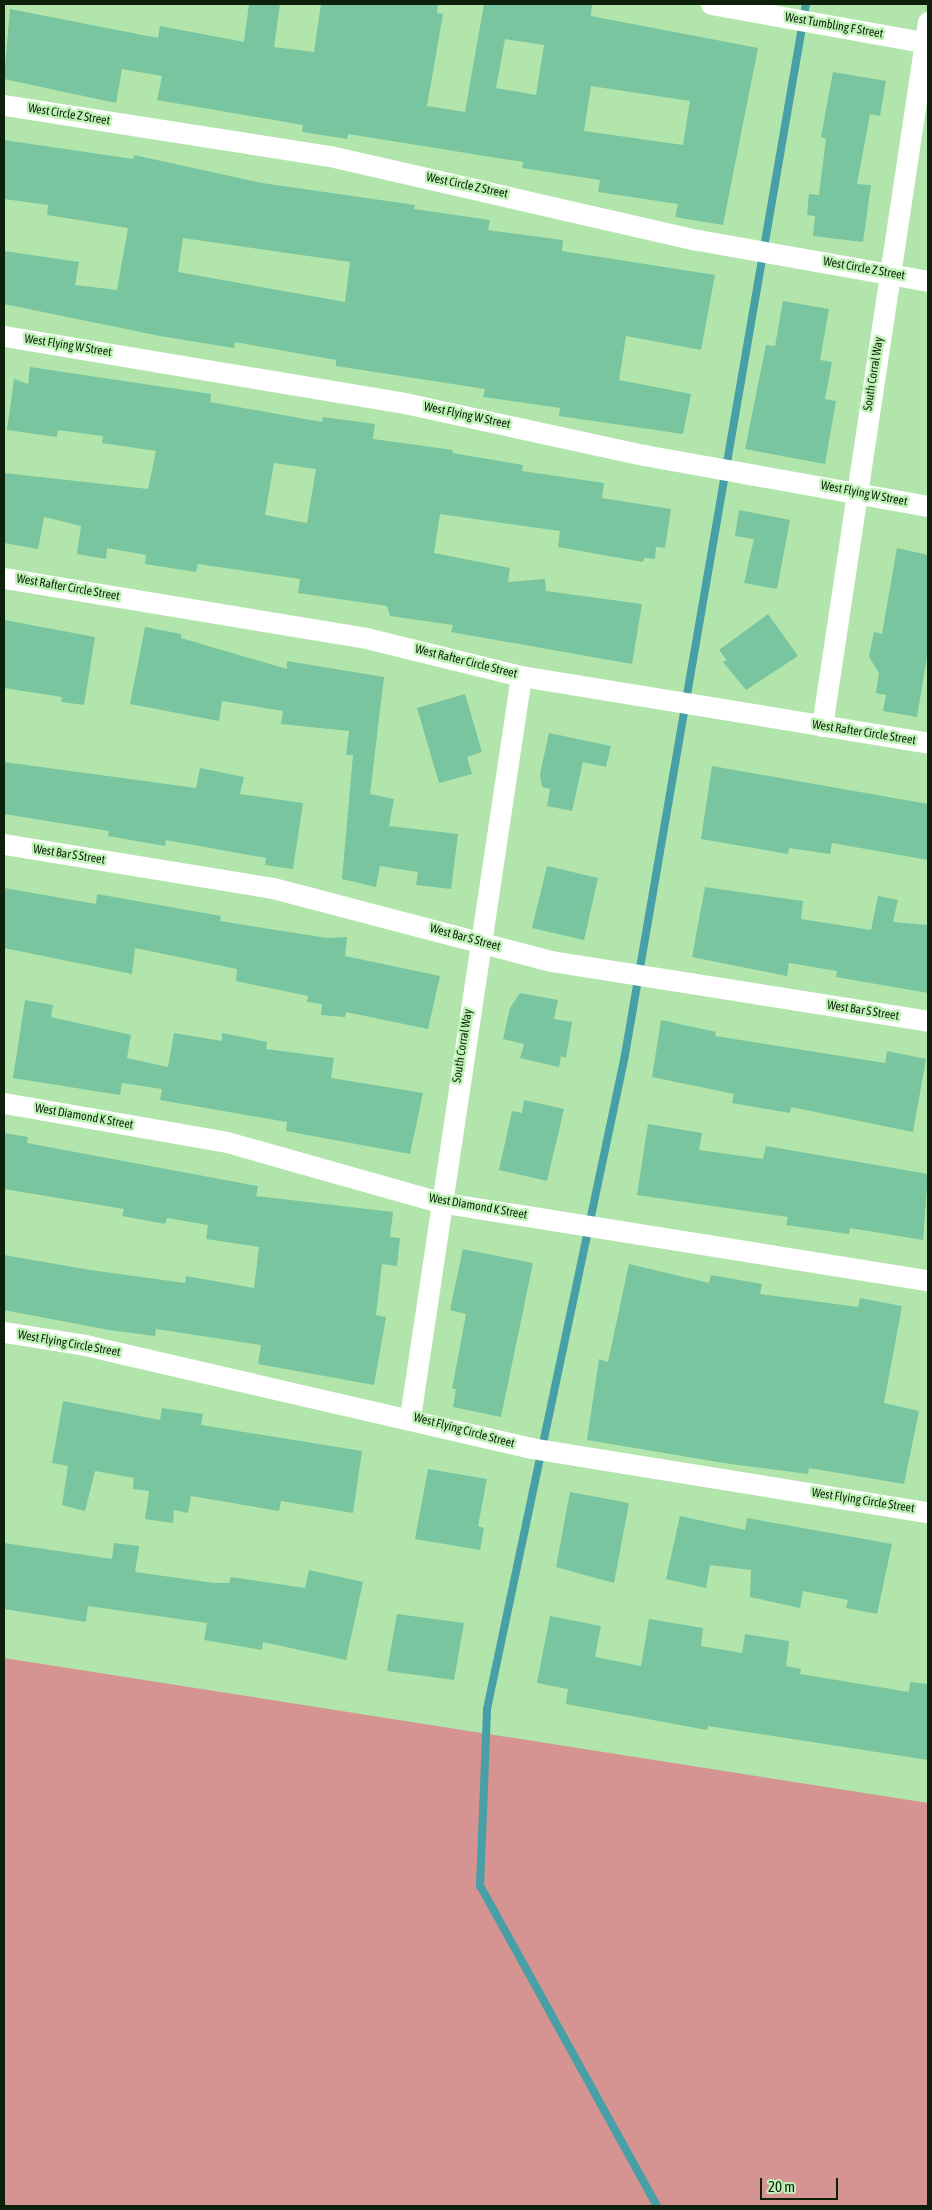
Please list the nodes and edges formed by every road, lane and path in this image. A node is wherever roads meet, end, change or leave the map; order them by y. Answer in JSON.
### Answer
{"nodes":[{"id":1,"x":711,"y":4,"type":"edge"},
{"id":2,"x":928,"y":22,"type":"edge"},
{"id":3,"x":927,"y":43,"type":"edge"},
{"id":4,"x":4,"y":105,"type":"edge"},
{"id":5,"x":890,"y":274,"type":"junction"},
{"id":6,"x":928,"y":281,"type":"edge"},
{"id":7,"x":4,"y":336,"type":"edge"},
{"id":8,"x":854,"y":492,"type":"junction"},
{"id":9,"x":928,"y":506,"type":"edge"},
{"id":10,"x":4,"y":578,"type":"edge"},
{"id":11,"x":521,"y":676,"type":"junction"},
{"id":12,"x":822,"y":726,"type":"junction"},
{"id":13,"x":928,"y":743,"type":"edge"},
{"id":14,"x":4,"y":844,"type":"edge"},
{"id":15,"x":479,"y":941,"type":"junction"},
{"id":16,"x":928,"y":1021,"type":"edge"},
{"id":17,"x":4,"y":1103,"type":"edge"},
{"id":18,"x":439,"y":1202,"type":"junction"},
{"id":19,"x":928,"y":1280,"type":"edge"},
{"id":20,"x":4,"y":1332,"type":"edge"},
{"id":21,"x":410,"y":1417,"type":"junction"},
{"id":22,"x":928,"y":1512,"type":"edge"}],
"edges":[{"from":1,"to":3,"type":"street","name":"West Tumbling F Street"},
{"from":2,"to":3,"type":"street","name":"South Corral Way"},
{"from":3,"to":5,"type":"street","name":"South Corral Way"},
{"from":4,"to":5,"type":"street","name":"West Circle Z Street"},
{"from":5,"to":6,"type":"street","name":"West Circle Z Street"},
{"from":5,"to":8,"type":"street","name":"South Corral Way"},
{"from":7,"to":8,"type":"street","name":"West Flying W Street"},
{"from":8,"to":9,"type":"street","name":"West Flying W Street"},
{"from":8,"to":12,"type":"street","name":"South Corral Way"},
{"from":10,"to":11,"type":"street","name":"West Rafter Circle Street"},
{"from":11,"to":12,"type":"street","name":"West Rafter Circle Street"},
{"from":11,"to":15,"type":"street","name":"South Corral Way"},
{"from":12,"to":13,"type":"street","name":"West Rafter Circle Street"},
{"from":14,"to":15,"type":"street","name":"West Bar S Street"},
{"from":15,"to":16,"type":"street","name":"West Bar S Street"},
{"from":15,"to":18,"type":"street","name":"South Corral Way"},
{"from":17,"to":18,"type":"street","name":"West Diamond K Street"},
{"from":18,"to":19,"type":"street","name":"West Diamond K Street"},
{"from":18,"to":21,"type":"street","name":"South Corral Way"},
{"from":20,"to":21,"type":"street","name":"West Flying Circle Street"},
{"from":21,"to":22,"type":"street","name":"West Flying Circle Street"}]}
